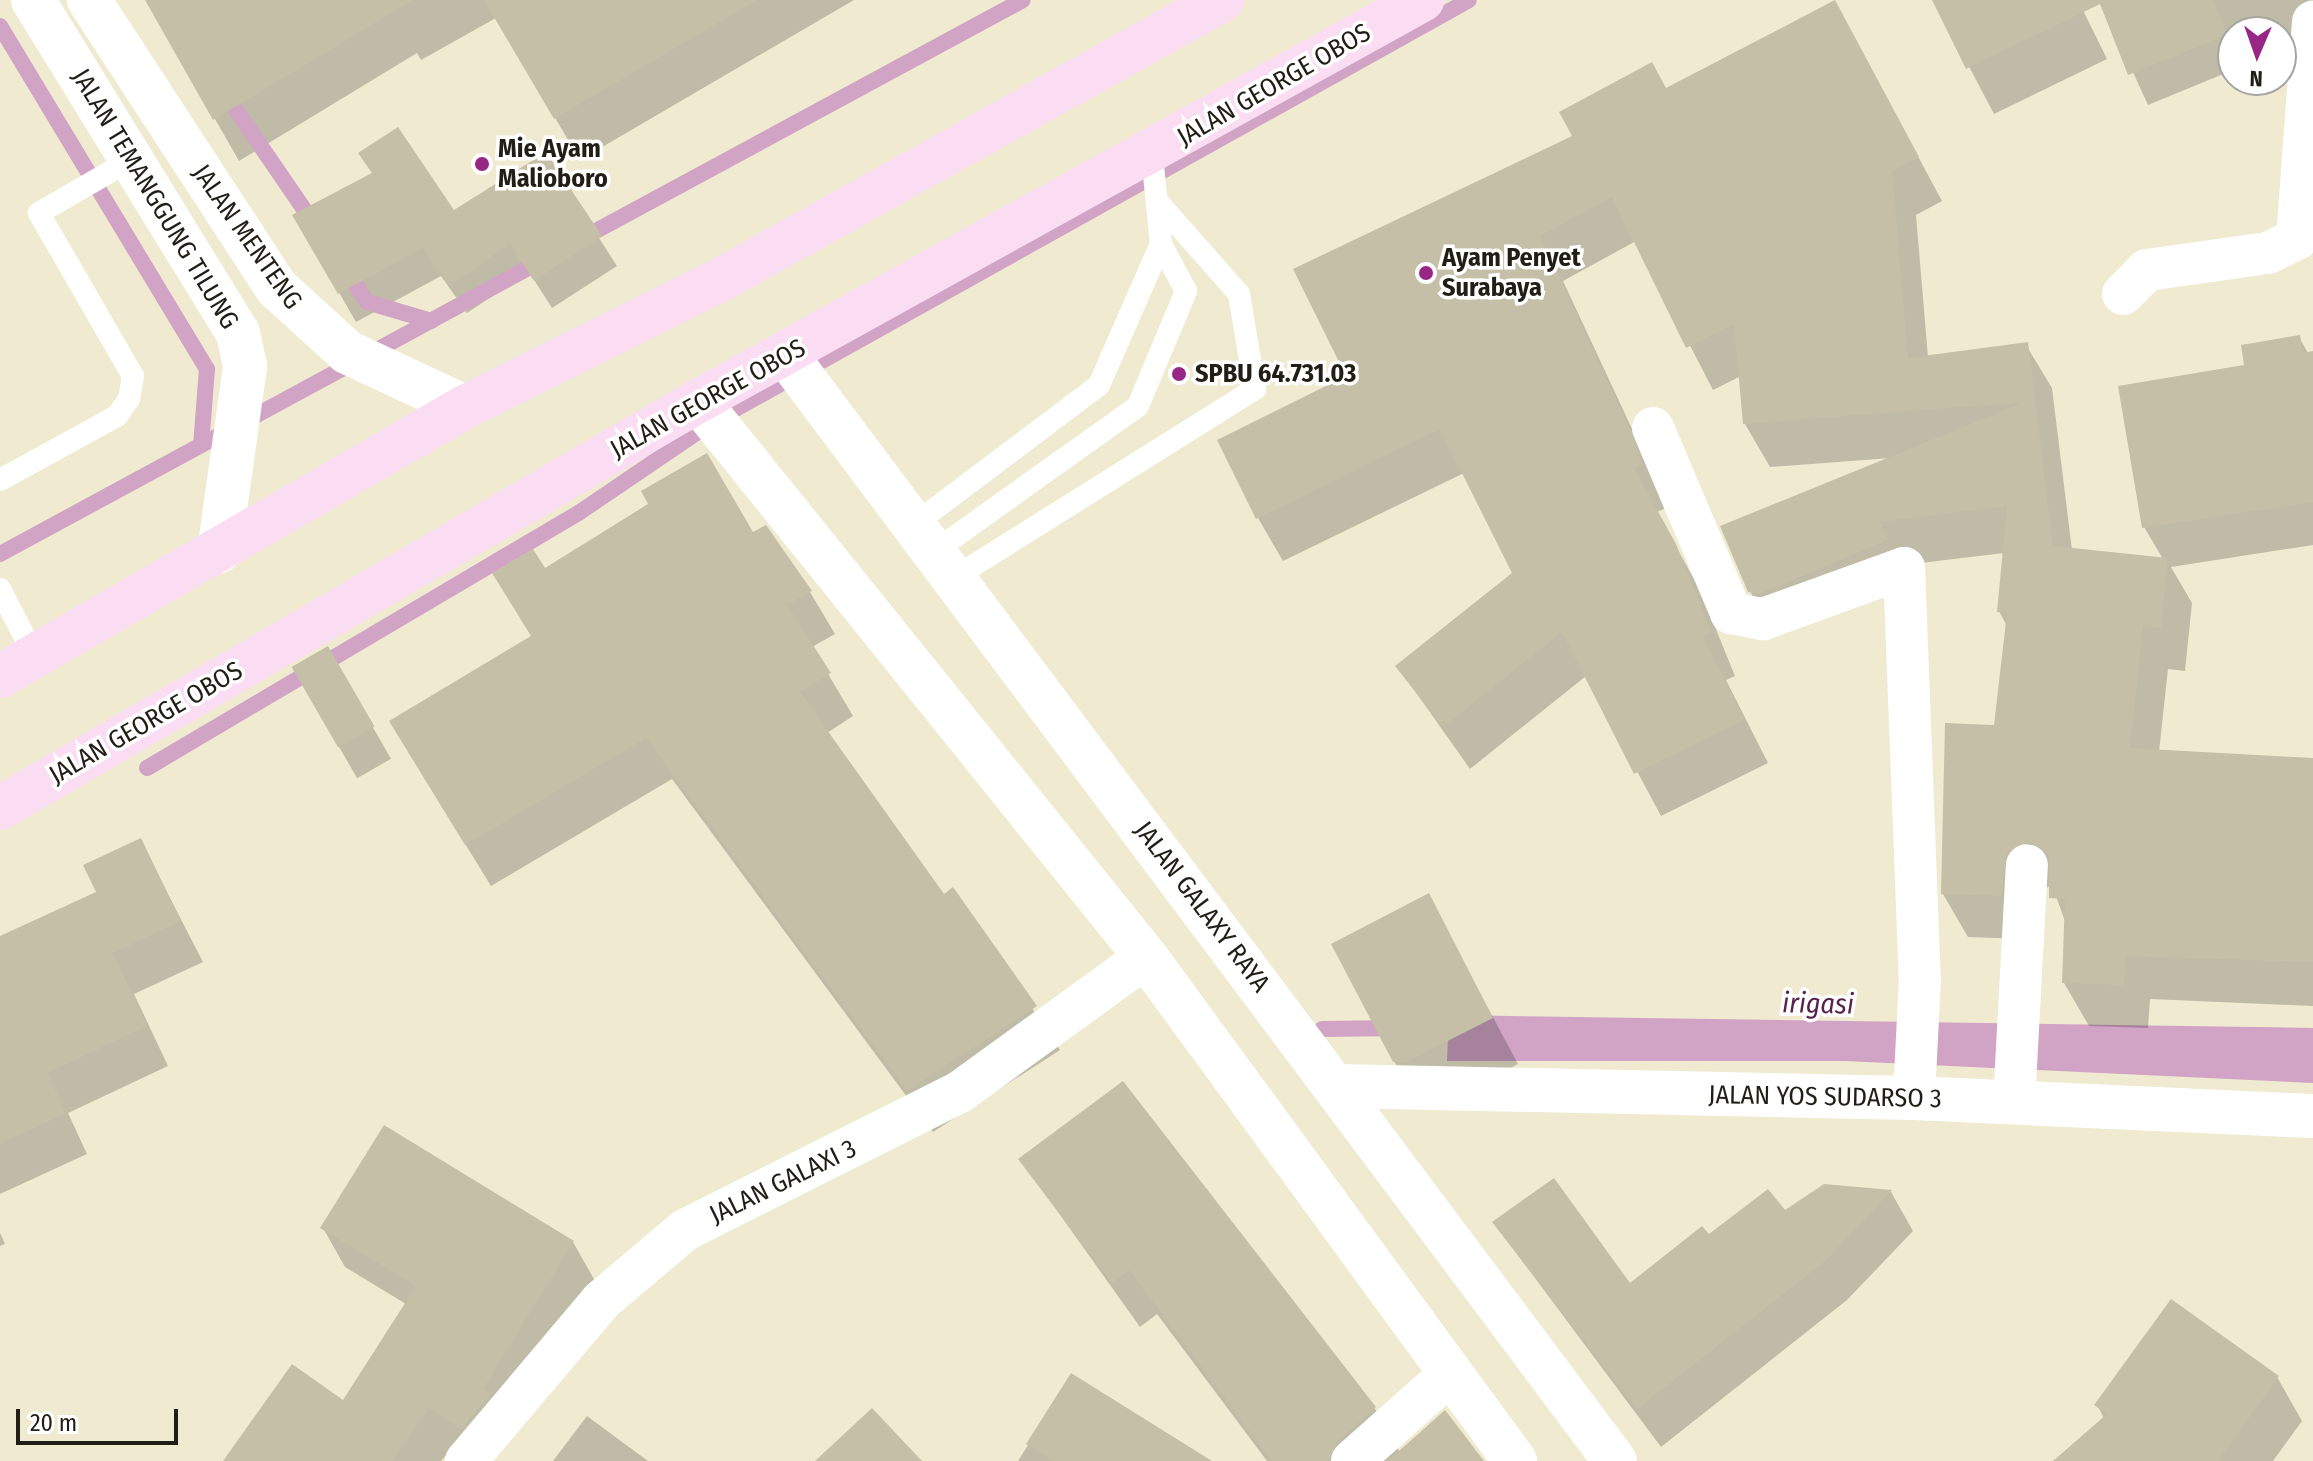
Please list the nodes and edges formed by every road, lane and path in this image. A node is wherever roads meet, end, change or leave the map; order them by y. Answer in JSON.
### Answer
{"nodes":[{"id":1,"x":33,"y":0,"type":"edge"},
{"id":2,"x":1222,"y":0,"type":"edge"},
{"id":3,"x":1422,"y":0,"type":"edge"},
{"id":4,"x":94,"y":2,"type":"edge"},
{"id":5,"x":2313,"y":22,"type":"edge"},
{"id":6,"x":1152,"y":156,"type":"junction"},
{"id":7,"x":132,"y":159,"type":"junction"},
{"id":8,"x":1157,"y":201,"type":"junction"},
{"id":9,"x":1161,"y":244,"type":"junction"},
{"id":10,"x":2123,"y":294,"type":"dead end"},
{"id":11,"x":786,"y":355,"type":"junction"},
{"id":12,"x":698,"y":401,"type":"junction"},
{"id":13,"x":465,"y":407,"type":"junction"},
{"id":14,"x":1653,"y":428,"type":"dead end"},
{"id":15,"x":0,"y":480,"type":"edge"},
{"id":16,"x":219,"y":551,"type":"junction"},
{"id":17,"x":932,"y":552,"type":"junction"},
{"id":18,"x":0,"y":589,"type":"edge"},
{"id":19,"x":18,"y":667,"type":"edge"},
{"id":20,"x":0,"y":808,"type":"edge"},
{"id":21,"x":2027,"y":865,"type":"dead end"},
{"id":22,"x":1146,"y":957,"type":"junction"},
{"id":23,"x":1338,"y":1086,"type":"junction"},
{"id":24,"x":1914,"y":1098,"type":"junction"},
{"id":25,"x":2014,"y":1103,"type":"junction"},
{"id":26,"x":2313,"y":1116,"type":"edge"},
{"id":27,"x":1449,"y":1375,"type":"junction"},
{"id":28,"x":466,"y":1461,"type":"edge"},
{"id":29,"x":1352,"y":1461,"type":"edge"},
{"id":30,"x":1515,"y":1461,"type":"edge"},
{"id":31,"x":1615,"y":1461,"type":"edge"}],
"edges":[{"from":1,"to":7,"type":"street","name":"JALAN TEMANGGUNG TILUNG"},
{"from":2,"to":13,"type":"main road"},
{"from":3,"to":6,"type":"main road","name":"JALAN GEORGE OBOS"},
{"from":4,"to":13,"type":"street","name":"JALAN MENTENG"},
{"from":5,"to":10,"type":"street"},
{"from":6,"to":8,"type":"lane"},
{"from":6,"to":11,"type":"main road","name":"JALAN GEORGE OBOS"},
{"from":7,"to":15,"type":"lane"},
{"from":7,"to":16,"type":"street","name":"JALAN TEMANGGUNG TILUNG"},
{"from":8,"to":9,"type":"lane"},
{"from":8,"to":17,"type":"lane"},
{"from":9,"to":17,"type":"lane"},
{"from":9,"to":17,"type":"lane"},
{"from":11,"to":12,"type":"main road","name":"JALAN GEORGE OBOS"},
{"from":11,"to":17,"type":"street","name":"JALAN GALAXY RAYA"},
{"from":12,"to":20,"type":"main road","name":"JALAN GEORGE OBOS"},
{"from":12,"to":22,"type":"street"},
{"from":13,"to":16,"type":"main road"},
{"from":14,"to":24,"type":"street"},
{"from":16,"to":19,"type":"main road"},
{"from":17,"to":23,"type":"street","name":"JALAN GALAXY RAYA"},
{"from":18,"to":19,"type":"lane"},
{"from":21,"to":25,"type":"street"},
{"from":22,"to":27,"type":"street"},
{"from":22,"to":28,"type":"street","name":"JALAN GALAXI 3"},
{"from":23,"to":24,"type":"street","name":"JALAN YOS SUDARSO 3"},
{"from":23,"to":31,"type":"street","name":"JALAN GALAXY RAYA"},
{"from":24,"to":25,"type":"street","name":"JALAN YOS SUDARSO 3"},
{"from":25,"to":26,"type":"street","name":"JALAN YOS SUDARSO 3"},
{"from":27,"to":29,"type":"street"},
{"from":27,"to":30,"type":"street"}]}
